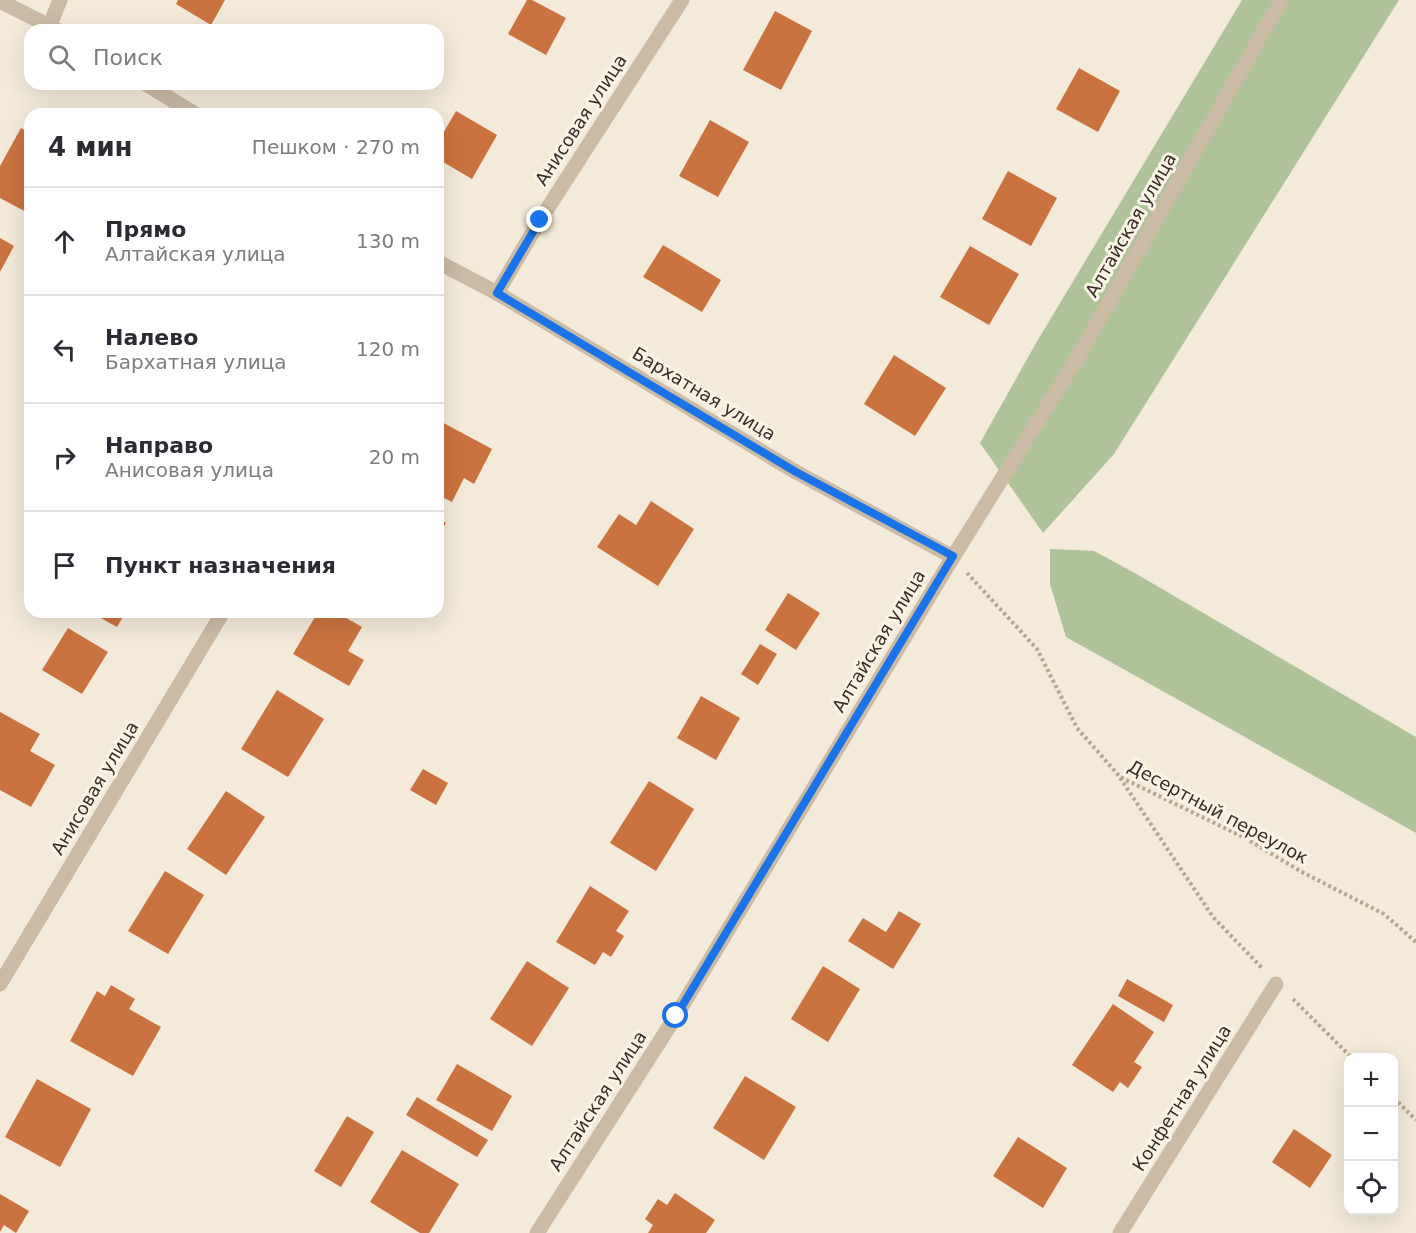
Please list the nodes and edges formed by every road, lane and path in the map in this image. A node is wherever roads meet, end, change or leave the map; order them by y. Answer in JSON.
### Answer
{"nodes":[{"id":1,"x":60,"y":0,"type":"edge"},
{"id":2,"x":682,"y":0,"type":"edge"},
{"id":3,"x":1281,"y":0,"type":"edge"},
{"id":4,"x":0,"y":1,"type":"edge"},
{"id":5,"x":45,"y":24,"type":"edge"},
{"id":6,"x":54,"y":24,"type":"edge"},
{"id":7,"x":156,"y":90,"type":"edge"},
{"id":8,"x":185,"y":108,"type":"edge"},
{"id":9,"x":444,"y":265,"type":"edge"},
{"id":10,"x":497,"y":293,"type":"junction"},
{"id":11,"x":953,"y":556,"type":"junction"},
{"id":12,"x":219,"y":618,"type":"edge"},
{"id":13,"x":1120,"y":777,"type":"junction"},
{"id":14,"x":1416,"y":942,"type":"edge"},
{"id":15,"x":0,"y":984,"type":"edge"},
{"id":16,"x":1276,"y":984,"type":"junction"},
{"id":17,"x":1347,"y":1053,"type":"edge"},
{"id":18,"x":1398,"y":1102,"type":"edge"},
{"id":19,"x":1416,"y":1120,"type":"edge"},
{"id":20,"x":537,"y":1233,"type":"edge"},
{"id":21,"x":1120,"y":1233,"type":"edge"}],
"edges":[{"from":1,"to":6,"type":"street"},
{"from":2,"to":10,"type":"street","name":"Анисовая улица"},
{"from":3,"to":11,"type":"street","name":"Алтайская улица"},
{"from":4,"to":5,"type":"street"},
{"from":7,"to":8,"type":"street"},
{"from":9,"to":10,"type":"street","name":"Бархатная улица"},
{"from":10,"to":11,"type":"street","name":"Бархатная улица"},
{"from":11,"to":13,"type":"path","name":"Десертный переулок"},
{"from":11,"to":20,"type":"street","name":"Алтайская улица"},
{"from":12,"to":15,"type":"street","name":"Анисовая улица"},
{"from":13,"to":14,"type":"path","name":"Десертный переулок"},
{"from":13,"to":16,"type":"path"},
{"from":16,"to":17,"type":"path"},
{"from":16,"to":21,"type":"street","name":"Конфетная улица"},
{"from":18,"to":19,"type":"path"}]}
